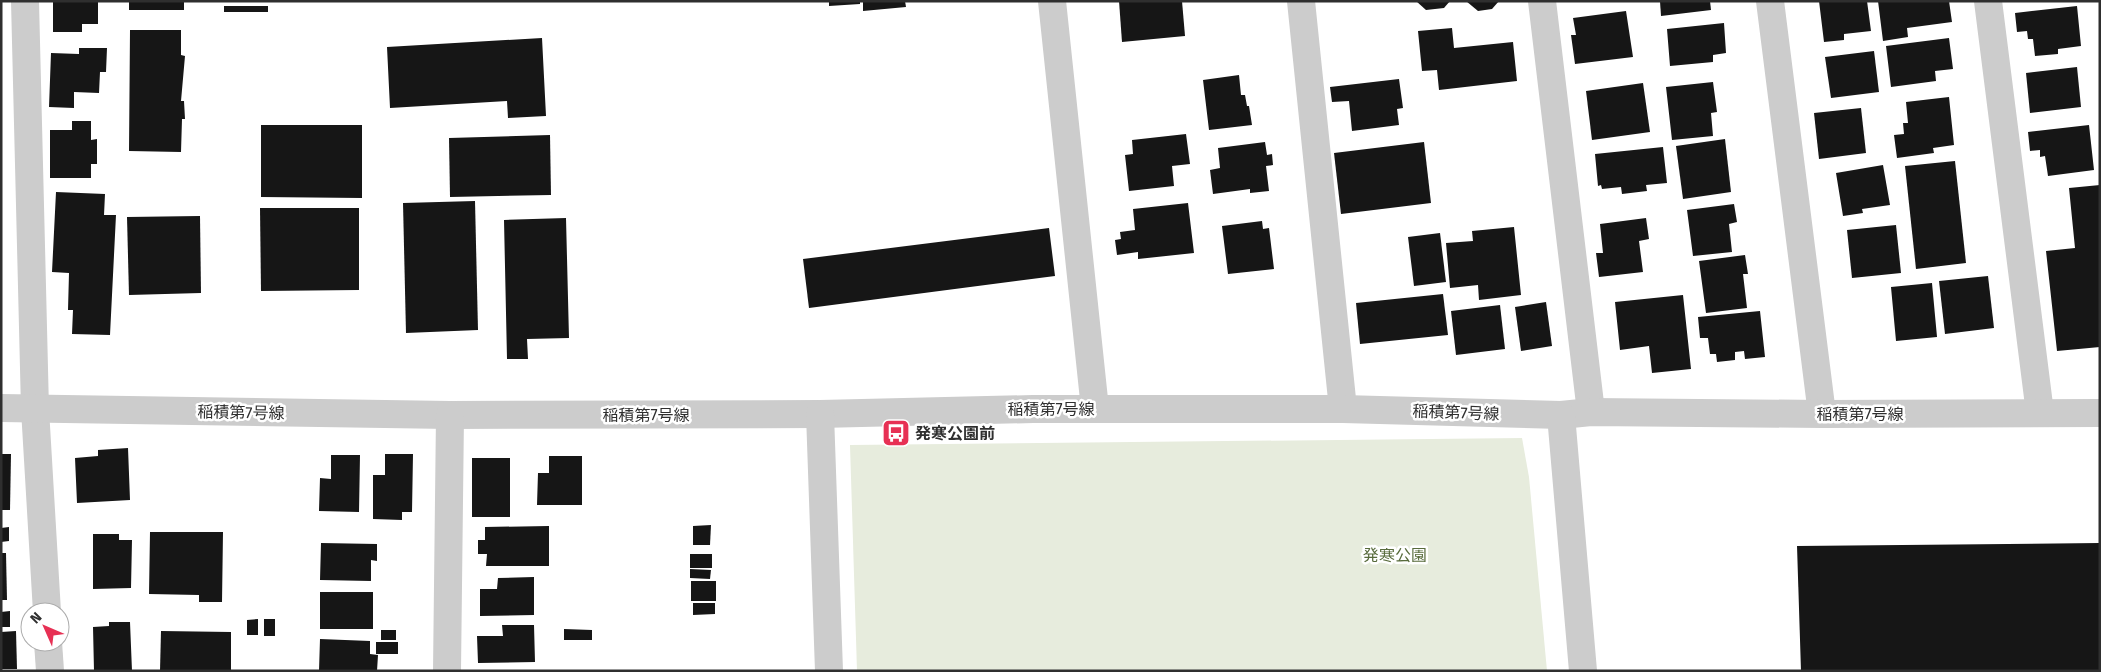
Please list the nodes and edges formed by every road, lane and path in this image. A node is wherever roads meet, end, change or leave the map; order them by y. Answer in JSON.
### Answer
{"nodes":[{"id":1,"x":24,"y":1,"type":"edge"},
{"id":2,"x":1052,"y":1,"type":"edge"},
{"id":3,"x":1301,"y":1,"type":"edge"},
{"id":4,"x":1542,"y":1,"type":"edge"},
{"id":5,"x":1770,"y":1,"type":"edge"},
{"id":6,"x":1988,"y":1,"type":"edge"},
{"id":7,"x":1,"y":408,"type":"edge"},
{"id":8,"x":35,"y":409,"type":"junction"},
{"id":9,"x":1095,"y":409,"type":"junction"},
{"id":10,"x":1343,"y":409,"type":"junction"},
{"id":11,"x":1591,"y":412,"type":"junction"},
{"id":12,"x":2100,"y":412,"type":"edge"},
{"id":13,"x":2040,"y":413,"type":"junction"},
{"id":14,"x":820,"y":414,"type":"junction"},
{"id":15,"x":1822,"y":414,"type":"junction"},
{"id":16,"x":450,"y":415,"type":"junction"},
{"id":17,"x":1561,"y":415,"type":"junction"},
{"id":18,"x":45,"y":602,"type":"edge"},
{"id":19,"x":49,"y":652,"type":"edge"},
{"id":20,"x":50,"y":671,"type":"edge"},
{"id":21,"x":446,"y":671,"type":"edge"},
{"id":22,"x":830,"y":671,"type":"edge"},
{"id":23,"x":1584,"y":671,"type":"edge"}],
"edges":[{"from":1,"to":8,"type":"street"},
{"from":2,"to":9,"type":"street"},
{"from":3,"to":10,"type":"street"},
{"from":4,"to":11,"type":"street"},
{"from":5,"to":15,"type":"street"},
{"from":6,"to":13,"type":"street"},
{"from":7,"to":8,"type":"street","name":"稲積第7号線"},
{"from":8,"to":16,"type":"street","name":"稲積第7号線"},
{"from":8,"to":18,"type":"street"},
{"from":9,"to":10,"type":"street","name":"稲積第7号線"},
{"from":9,"to":14,"type":"street","name":"稲積第7号線"},
{"from":10,"to":17,"type":"street","name":"稲積第7号線"},
{"from":11,"to":15,"type":"street","name":"稲積第7号線"},
{"from":11,"to":17,"type":"street","name":"稲積第7号線"},
{"from":12,"to":13,"type":"street","name":"稲積第7号線"},
{"from":13,"to":15,"type":"street","name":"稲積第7号線"},
{"from":14,"to":16,"type":"street","name":"稲積第7号線"},
{"from":14,"to":22,"type":"street"},
{"from":16,"to":21,"type":"street"},
{"from":17,"to":23,"type":"street"},
{"from":19,"to":20,"type":"street"}]}
